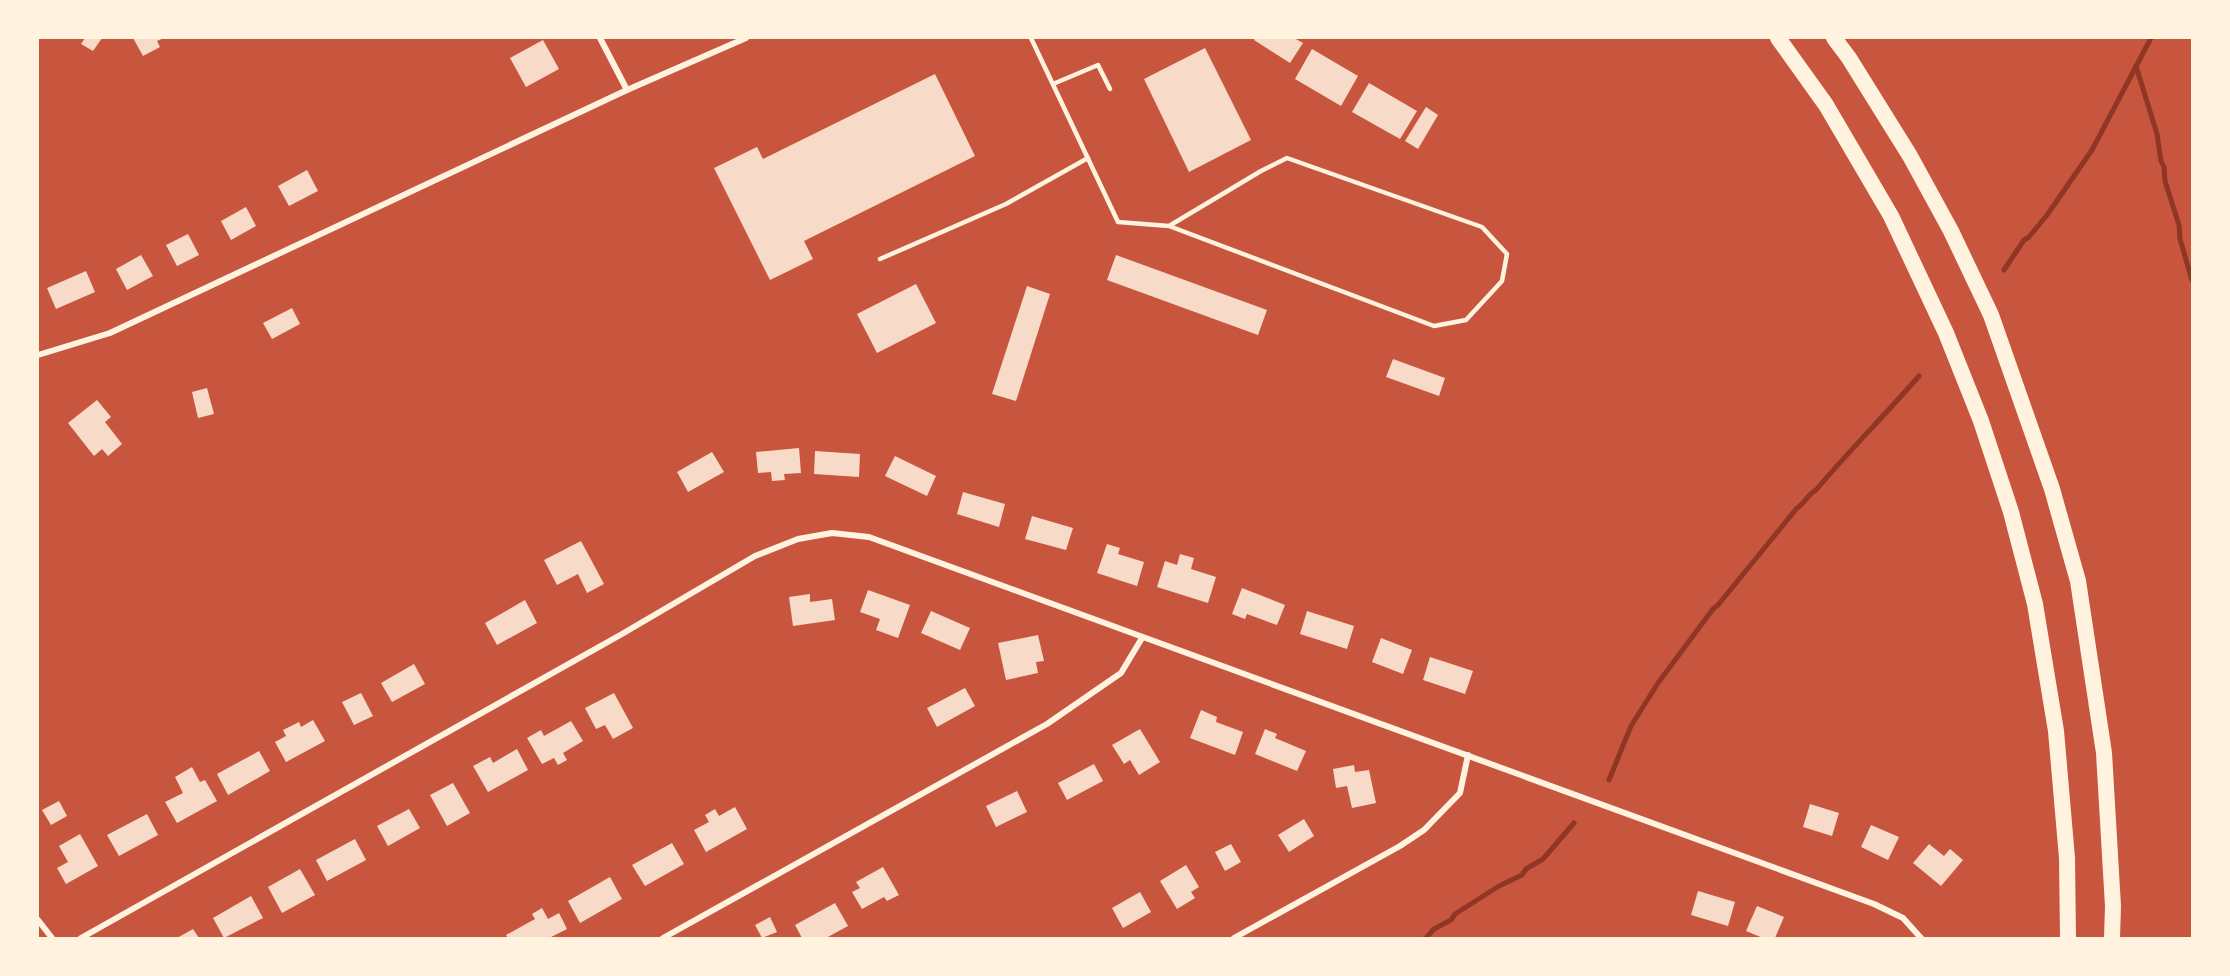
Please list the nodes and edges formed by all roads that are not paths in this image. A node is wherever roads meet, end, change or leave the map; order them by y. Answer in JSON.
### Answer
{"nodes":[{"id":1,"x":600,"y":38,"type":"edge"},
{"id":2,"x":746,"y":38,"type":"edge"},
{"id":3,"x":1031,"y":38,"type":"edge"},
{"id":4,"x":1778,"y":38,"type":"edge"},
{"id":5,"x":1834,"y":38,"type":"edge"},
{"id":6,"x":1053,"y":84,"type":"junction"},
{"id":7,"x":1110,"y":89,"type":"dead end"},
{"id":8,"x":627,"y":90,"type":"junction"},
{"id":9,"x":1088,"y":158,"type":"junction"},
{"id":10,"x":1169,"y":226,"type":"junction"},
{"id":11,"x":880,"y":259,"type":"dead end"},
{"id":12,"x":38,"y":355,"type":"edge"},
{"id":13,"x":1142,"y":638,"type":"junction"},
{"id":14,"x":1468,"y":755,"type":"junction"},
{"id":15,"x":38,"y":920,"type":"edge"},
{"id":16,"x":52,"y":939,"type":"edge"},
{"id":17,"x":81,"y":939,"type":"edge"},
{"id":18,"x":663,"y":939,"type":"edge"},
{"id":19,"x":1234,"y":939,"type":"edge"},
{"id":20,"x":1921,"y":939,"type":"edge"},
{"id":21,"x":2068,"y":939,"type":"edge"},
{"id":22,"x":2112,"y":939,"type":"edge"}],
"edges":[{"from":1,"to":8,"type":"street"},
{"from":2,"to":8,"type":"street"},
{"from":3,"to":6,"type":"lane"},
{"from":4,"to":21,"type":"highway"},
{"from":5,"to":22,"type":"highway"},
{"from":6,"to":7,"type":"lane"},
{"from":6,"to":9,"type":"lane"},
{"from":8,"to":12,"type":"street"},
{"from":9,"to":10,"type":"lane"},
{"from":9,"to":11,"type":"lane"},
{"from":10,"to":10,"type":"lane"},
{"from":13,"to":14,"type":"street"},
{"from":13,"to":17,"type":"street"},
{"from":13,"to":18,"type":"street"},
{"from":14,"to":19,"type":"street"},
{"from":14,"to":20,"type":"street"},
{"from":15,"to":16,"type":"street"}]}
